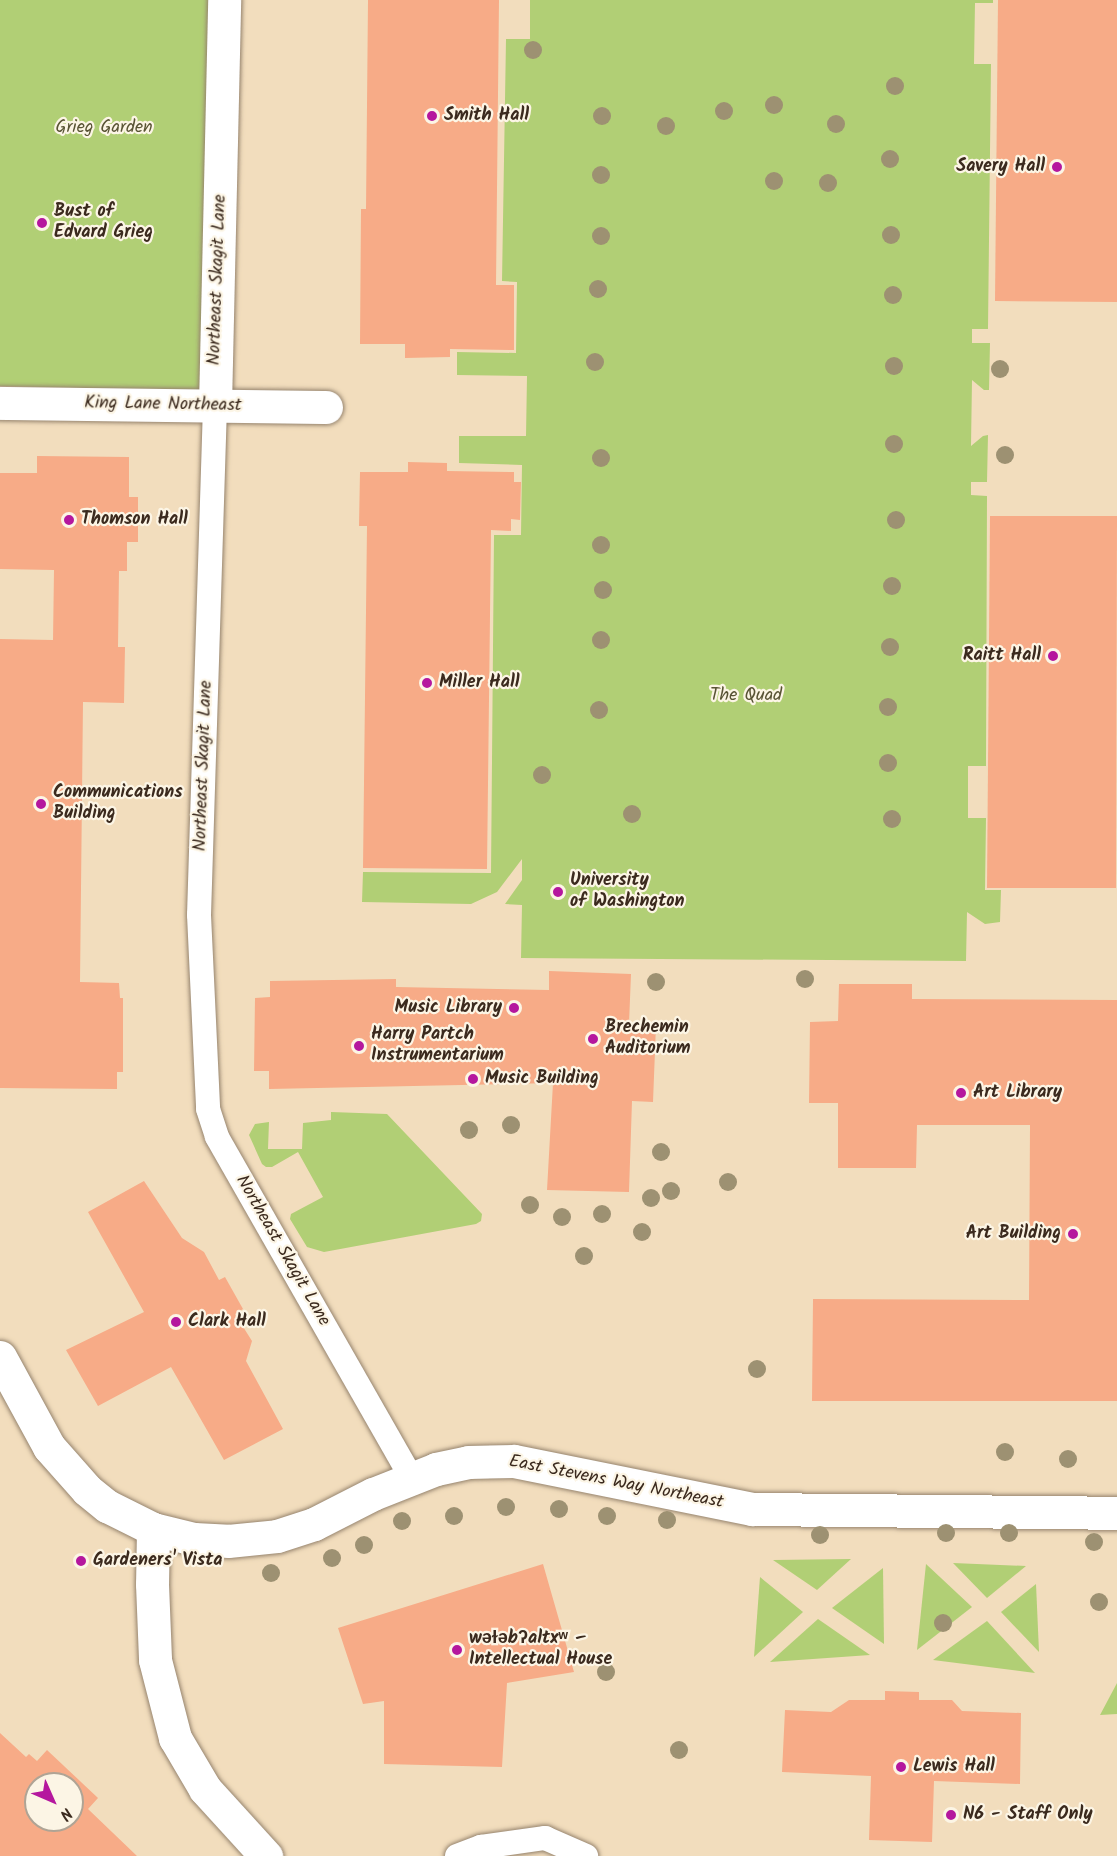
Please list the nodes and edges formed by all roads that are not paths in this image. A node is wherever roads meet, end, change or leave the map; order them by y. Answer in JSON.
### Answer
{"nodes":[{"id":1,"x":224,"y":0,"type":"edge"},
{"id":2,"x":0,"y":403,"type":"edge"},
{"id":3,"x":215,"y":405,"type":"junction"},
{"id":4,"x":326,"y":407,"type":"dead end"},
{"id":5,"x":0,"y":1357,"type":"edge"},
{"id":6,"x":412,"y":1479,"type":"junction"},
{"id":7,"x":1117,"y":1513,"type":"edge"},
{"id":8,"x":153,"y":1529,"type":"junction"},
{"id":9,"x":266,"y":1856,"type":"edge"},
{"id":10,"x":457,"y":1856,"type":"edge"},
{"id":11,"x":586,"y":1856,"type":"edge"}],
"edges":[{"from":1,"to":3,"type":"street","name":"Northeast Skagit Lane"},
{"from":2,"to":3,"type":"street","name":"King Lane Northeast"},
{"from":3,"to":4,"type":"street","name":"King Lane Northeast"},
{"from":3,"to":6,"type":"lane","name":"Northeast Skagit Lane"},
{"from":5,"to":8,"type":"street","name":"East Stevens Way Northeast"},
{"from":6,"to":7,"type":"street","name":"East Stevens Way Northeast"},
{"from":6,"to":8,"type":"street","name":"East Stevens Way Northeast"},
{"from":8,"to":9,"type":"street"},
{"from":10,"to":11,"type":"lane"}]}
